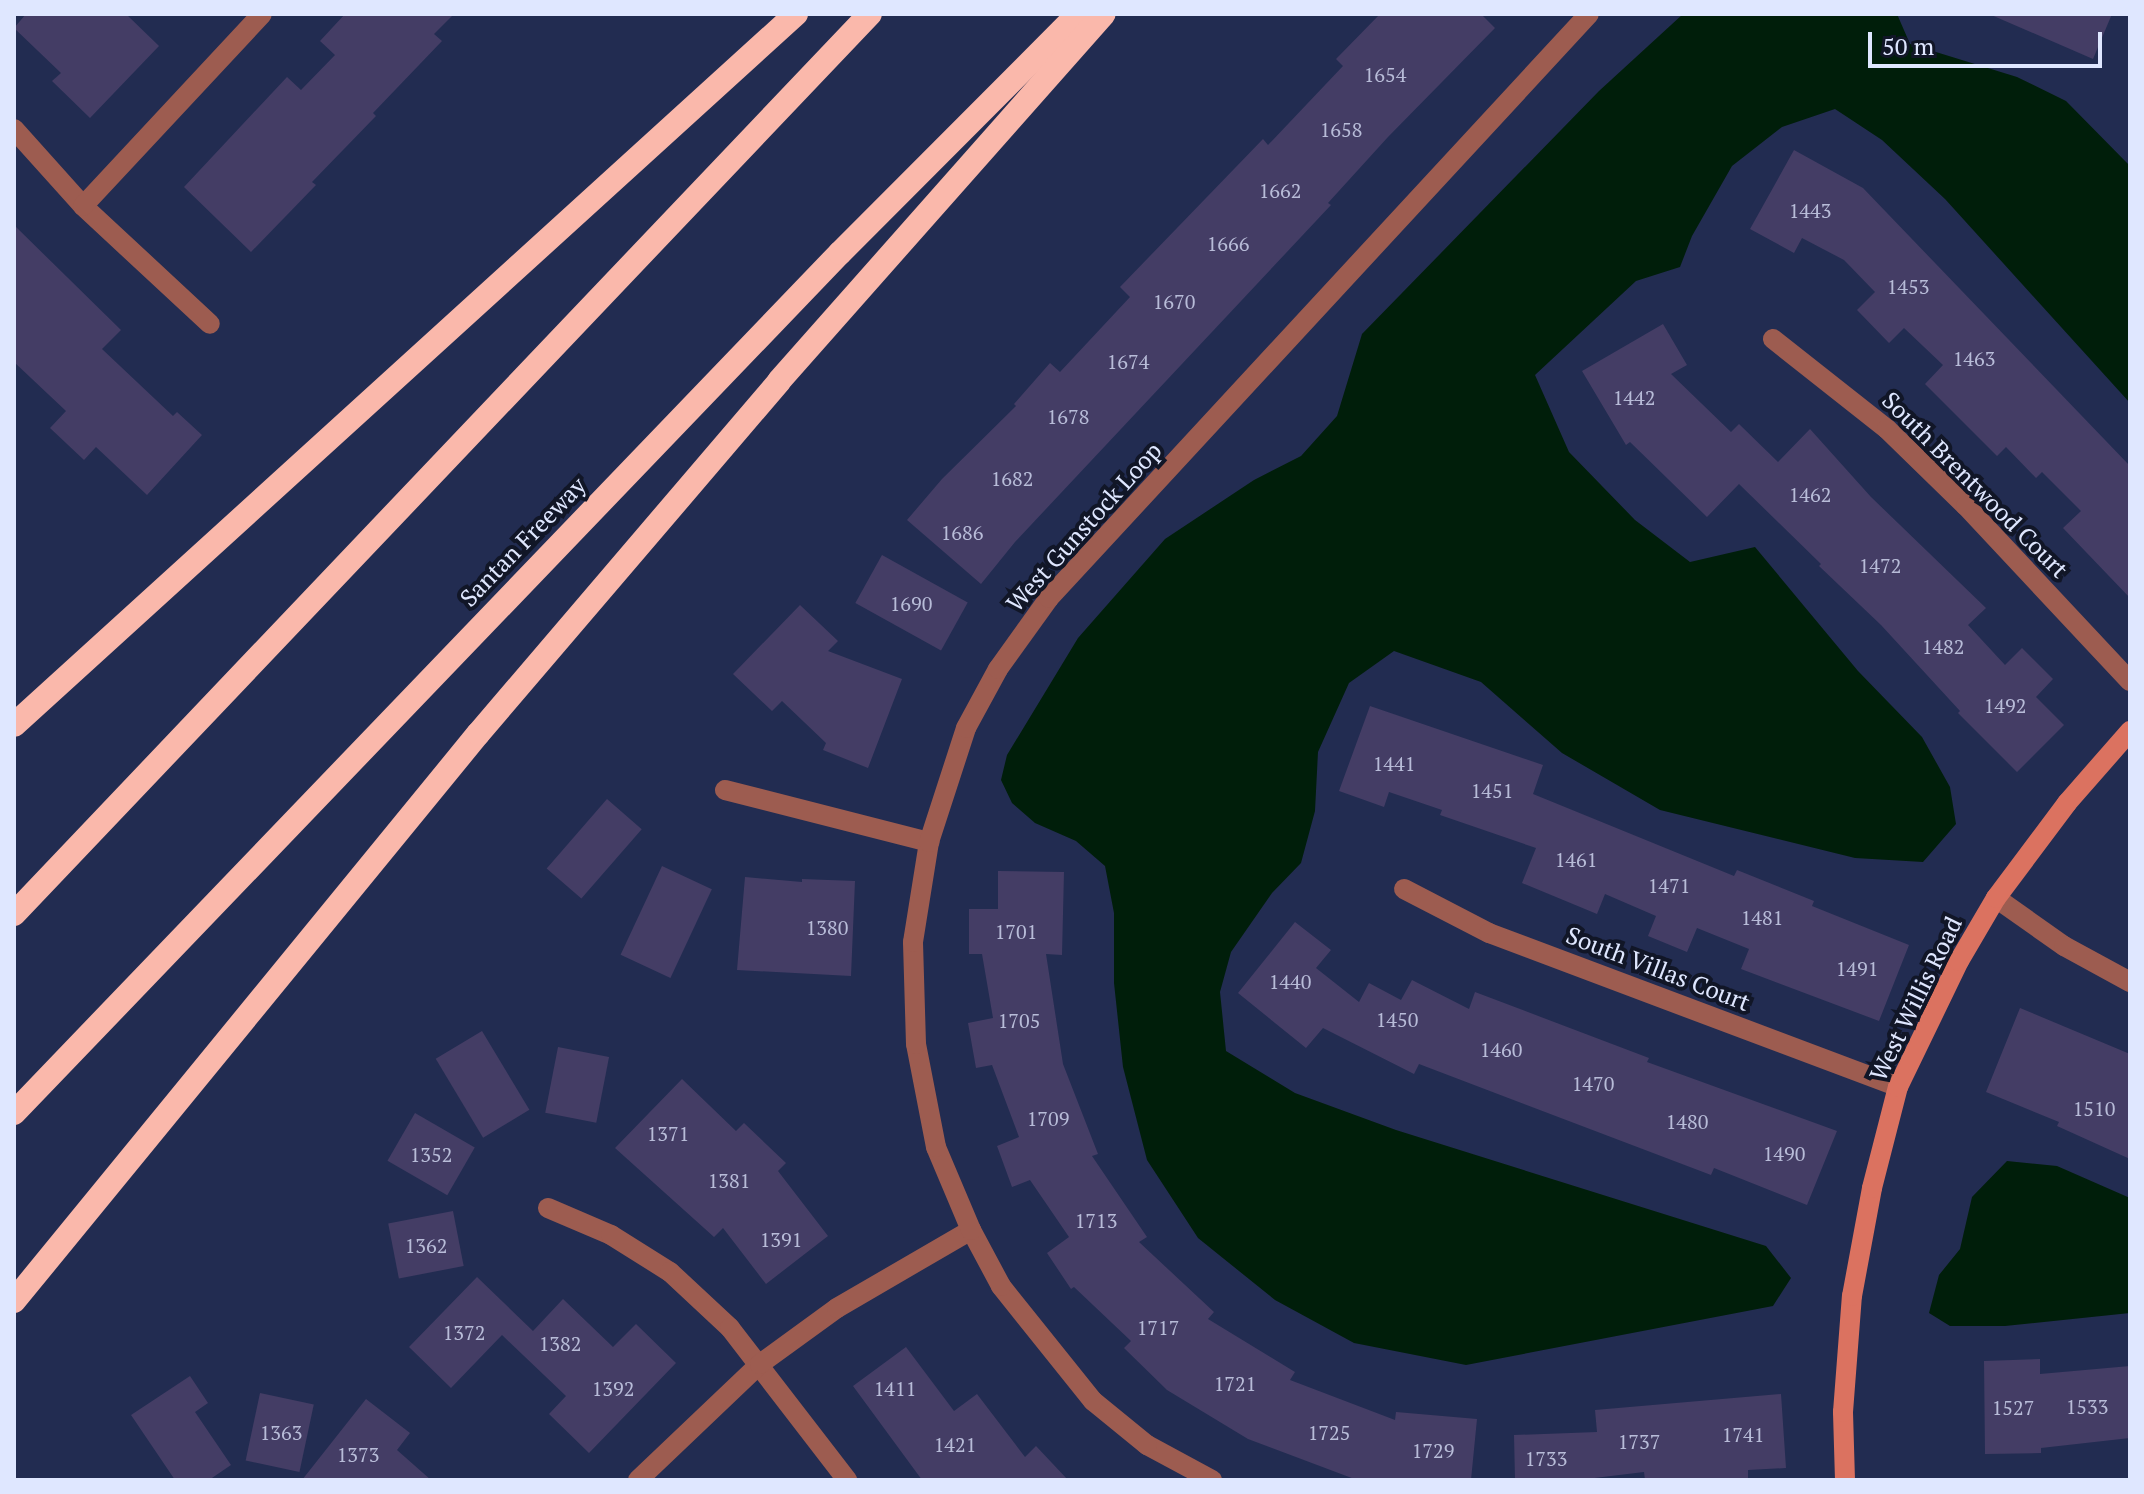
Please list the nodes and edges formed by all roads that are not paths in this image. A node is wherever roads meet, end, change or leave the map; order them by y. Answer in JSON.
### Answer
{"nodes":[{"id":1,"x":262,"y":14,"type":"edge"},
{"id":2,"x":796,"y":14,"type":"edge"},
{"id":3,"x":870,"y":14,"type":"edge"},
{"id":4,"x":1078,"y":14,"type":"edge"},
{"id":5,"x":1104,"y":14,"type":"edge"},
{"id":6,"x":1589,"y":14,"type":"edge"},
{"id":7,"x":14,"y":129,"type":"edge"},
{"id":8,"x":83,"y":206,"type":"junction"},
{"id":9,"x":210,"y":324,"type":"dead end"},
{"id":10,"x":1773,"y":339,"type":"dead end"},
{"id":11,"x":2130,"y":681,"type":"edge"},
{"id":12,"x":14,"y":725,"type":"edge"},
{"id":13,"x":2130,"y":731,"type":"edge"},
{"id":14,"x":725,"y":790,"type":"dead end"},
{"id":15,"x":929,"y":842,"type":"junction"},
{"id":16,"x":1404,"y":889,"type":"dead end"},
{"id":17,"x":1996,"y":898,"type":"junction"},
{"id":18,"x":14,"y":914,"type":"edge"},
{"id":19,"x":2130,"y":982,"type":"edge"},
{"id":20,"x":1898,"y":1087,"type":"junction"},
{"id":21,"x":14,"y":1113,"type":"edge"},
{"id":22,"x":548,"y":1208,"type":"dead end"},
{"id":23,"x":971,"y":1230,"type":"junction"},
{"id":24,"x":14,"y":1301,"type":"edge"},
{"id":25,"x":760,"y":1364,"type":"junction"},
{"id":26,"x":638,"y":1480,"type":"edge"},
{"id":27,"x":847,"y":1480,"type":"edge"},
{"id":28,"x":1212,"y":1480,"type":"edge"},
{"id":29,"x":1845,"y":1480,"type":"edge"}],
"edges":[{"from":1,"to":8,"type":"street"},
{"from":2,"to":12,"type":"highway"},
{"from":3,"to":18,"type":"highway"},
{"from":4,"to":21,"type":"highway","name":"Santan Freeway"},
{"from":5,"to":24,"type":"highway"},
{"from":6,"to":15,"type":"street","name":"West Gunstock Loop"},
{"from":7,"to":8,"type":"street"},
{"from":8,"to":9,"type":"street"},
{"from":10,"to":11,"type":"street","name":"South Brentwood Court"},
{"from":13,"to":17,"type":"street","name":"West Willis Road"},
{"from":14,"to":15,"type":"street"},
{"from":15,"to":23,"type":"street","name":"West Gunstock Loop"},
{"from":16,"to":20,"type":"street","name":"South Villas Court"},
{"from":17,"to":19,"type":"street"},
{"from":17,"to":20,"type":"street","name":"West Willis Road"},
{"from":20,"to":29,"type":"street","name":"West Willis Road"},
{"from":22,"to":25,"type":"street"},
{"from":23,"to":25,"type":"street"},
{"from":23,"to":28,"type":"street","name":"West Gunstock Loop"},
{"from":25,"to":26,"type":"street"},
{"from":25,"to":27,"type":"street"}]}
